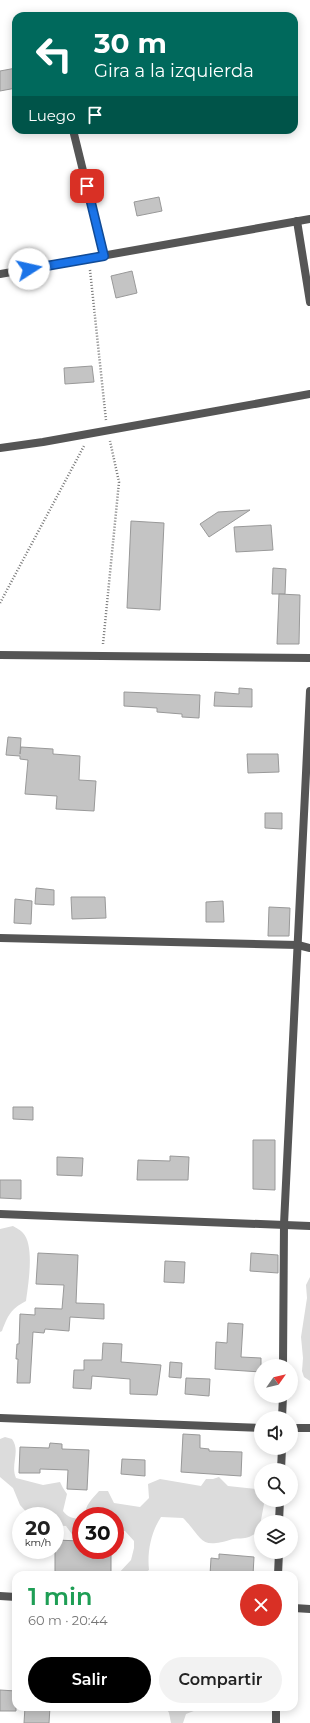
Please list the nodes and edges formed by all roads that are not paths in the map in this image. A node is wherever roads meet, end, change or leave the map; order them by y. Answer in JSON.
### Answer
{"nodes":[{"id":1,"x":74,"y":134,"type":"edge"},
{"id":2,"x":310,"y":219,"type":"edge"},
{"id":3,"x":297,"y":221,"type":"junction"},
{"id":4,"x":104,"y":256,"type":"junction"},
{"id":5,"x":0,"y":274,"type":"edge"},
{"id":6,"x":310,"y":302,"type":"edge"},
{"id":7,"x":310,"y":394,"type":"edge"},
{"id":8,"x":0,"y":448,"type":"edge"},
{"id":9,"x":0,"y":655,"type":"edge"},
{"id":10,"x":310,"y":658,"type":"edge"},
{"id":11,"x":310,"y":692,"type":"edge"},
{"id":12,"x":0,"y":938,"type":"edge"},
{"id":13,"x":298,"y":945,"type":"junction"},
{"id":14,"x":310,"y":948,"type":"edge"},
{"id":15,"x":0,"y":1214,"type":"edge"},
{"id":16,"x":284,"y":1224,"type":"junction"},
{"id":17,"x":310,"y":1226,"type":"edge"},
{"id":18,"x":283,"y":1359,"type":"edge"},
{"id":19,"x":0,"y":1418,"type":"edge"},
{"id":20,"x":254,"y":1428,"type":"edge"},
{"id":21,"x":298,"y":1428,"type":"edge"},
{"id":22,"x":310,"y":1428,"type":"edge"},
{"id":23,"x":278,"y":1559,"type":"edge"},
{"id":24,"x":278,"y":1571,"type":"edge"},
{"id":25,"x":0,"y":1596,"type":"edge"},
{"id":26,"x":12,"y":1597,"type":"edge"},
{"id":27,"x":298,"y":1608,"type":"edge"},
{"id":28,"x":310,"y":1609,"type":"edge"},
{"id":29,"x":276,"y":1711,"type":"edge"},
{"id":30,"x":276,"y":1723,"type":"edge"}],
"edges":[{"from":1,"to":4,"type":"street"},
{"from":2,"to":3,"type":"street"},
{"from":3,"to":4,"type":"street"},
{"from":3,"to":6,"type":"street"},
{"from":4,"to":5,"type":"street"},
{"from":7,"to":8,"type":"street"},
{"from":9,"to":10,"type":"street"},
{"from":11,"to":13,"type":"street"},
{"from":12,"to":13,"type":"street"},
{"from":13,"to":14,"type":"street"},
{"from":13,"to":16,"type":"street"},
{"from":15,"to":16,"type":"street"},
{"from":16,"to":17,"type":"street"},
{"from":16,"to":18,"type":"street"},
{"from":19,"to":20,"type":"street"},
{"from":21,"to":22,"type":"street"},
{"from":23,"to":24,"type":"street"},
{"from":25,"to":26,"type":"street"},
{"from":27,"to":28,"type":"street"},
{"from":29,"to":30,"type":"street"}]}
